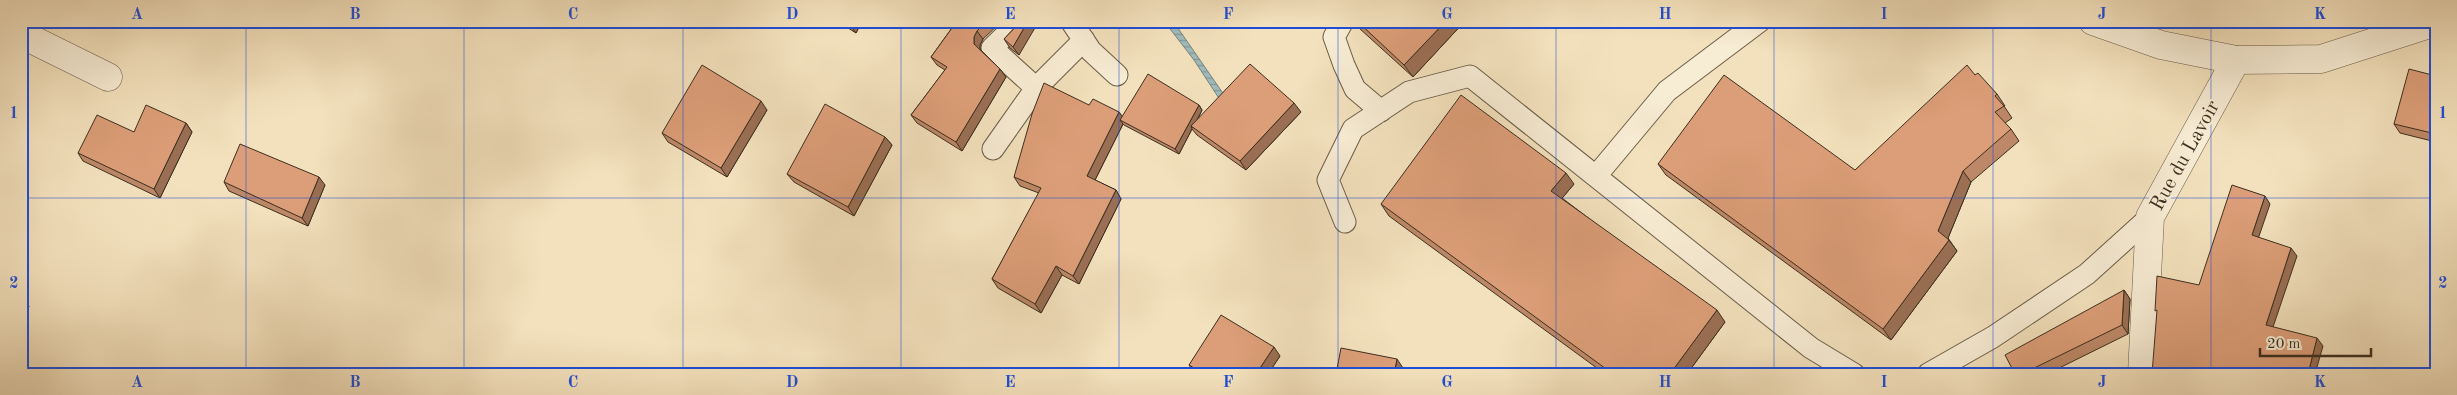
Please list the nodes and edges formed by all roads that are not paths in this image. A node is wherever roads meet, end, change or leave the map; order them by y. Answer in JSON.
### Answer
{"nodes":[{"id":1,"x":1020,"y":21,"type":"edge"},
{"id":2,"x":1071,"y":21,"type":"edge"},
{"id":3,"x":1343,"y":21,"type":"edge"},
{"id":4,"x":1760,"y":21,"type":"edge"},
{"id":5,"x":2092,"y":21,"type":"edge"},
{"id":6,"x":2436,"y":22,"type":"edge"},
{"id":7,"x":21,"y":34,"type":"edge"},
{"id":8,"x":1084,"y":40,"type":"junction"},
{"id":9,"x":2236,"y":60,"type":"junction"},
{"id":10,"x":1117,"y":75,"type":"dead end"},
{"id":11,"x":108,"y":77,"type":"dead end"},
{"id":12,"x":1036,"y":88,"type":"junction"},
{"id":13,"x":1381,"y":111,"type":"junction"},
{"id":14,"x":993,"y":149,"type":"dead end"},
{"id":15,"x":1596,"y":176,"type":"junction"},
{"id":16,"x":2150,"y":217,"type":"junction"},
{"id":17,"x":1345,"y":222,"type":"dead end"},
{"id":18,"x":1854,"y":374,"type":"edge"},
{"id":19,"x":1928,"y":374,"type":"edge"},
{"id":20,"x":2142,"y":374,"type":"edge"}],
"edges":[{"from":1,"to":12,"type":"lane"},
{"from":2,"to":8,"type":"lane"},
{"from":3,"to":13,"type":"lane"},
{"from":4,"to":15,"type":"lane"},
{"from":5,"to":9,"type":"street"},
{"from":6,"to":9,"type":"street"},
{"from":7,"to":11,"type":"street"},
{"from":8,"to":10,"type":"lane"},
{"from":8,"to":12,"type":"lane"},
{"from":9,"to":16,"type":"street","name":"Rue du Lavoir"},
{"from":12,"to":14,"type":"lane"},
{"from":13,"to":15,"type":"lane"},
{"from":13,"to":17,"type":"lane"},
{"from":15,"to":18,"type":"lane"},
{"from":16,"to":19,"type":"lane"},
{"from":16,"to":20,"type":"street","name":"Rue du Lavoir"}]}
